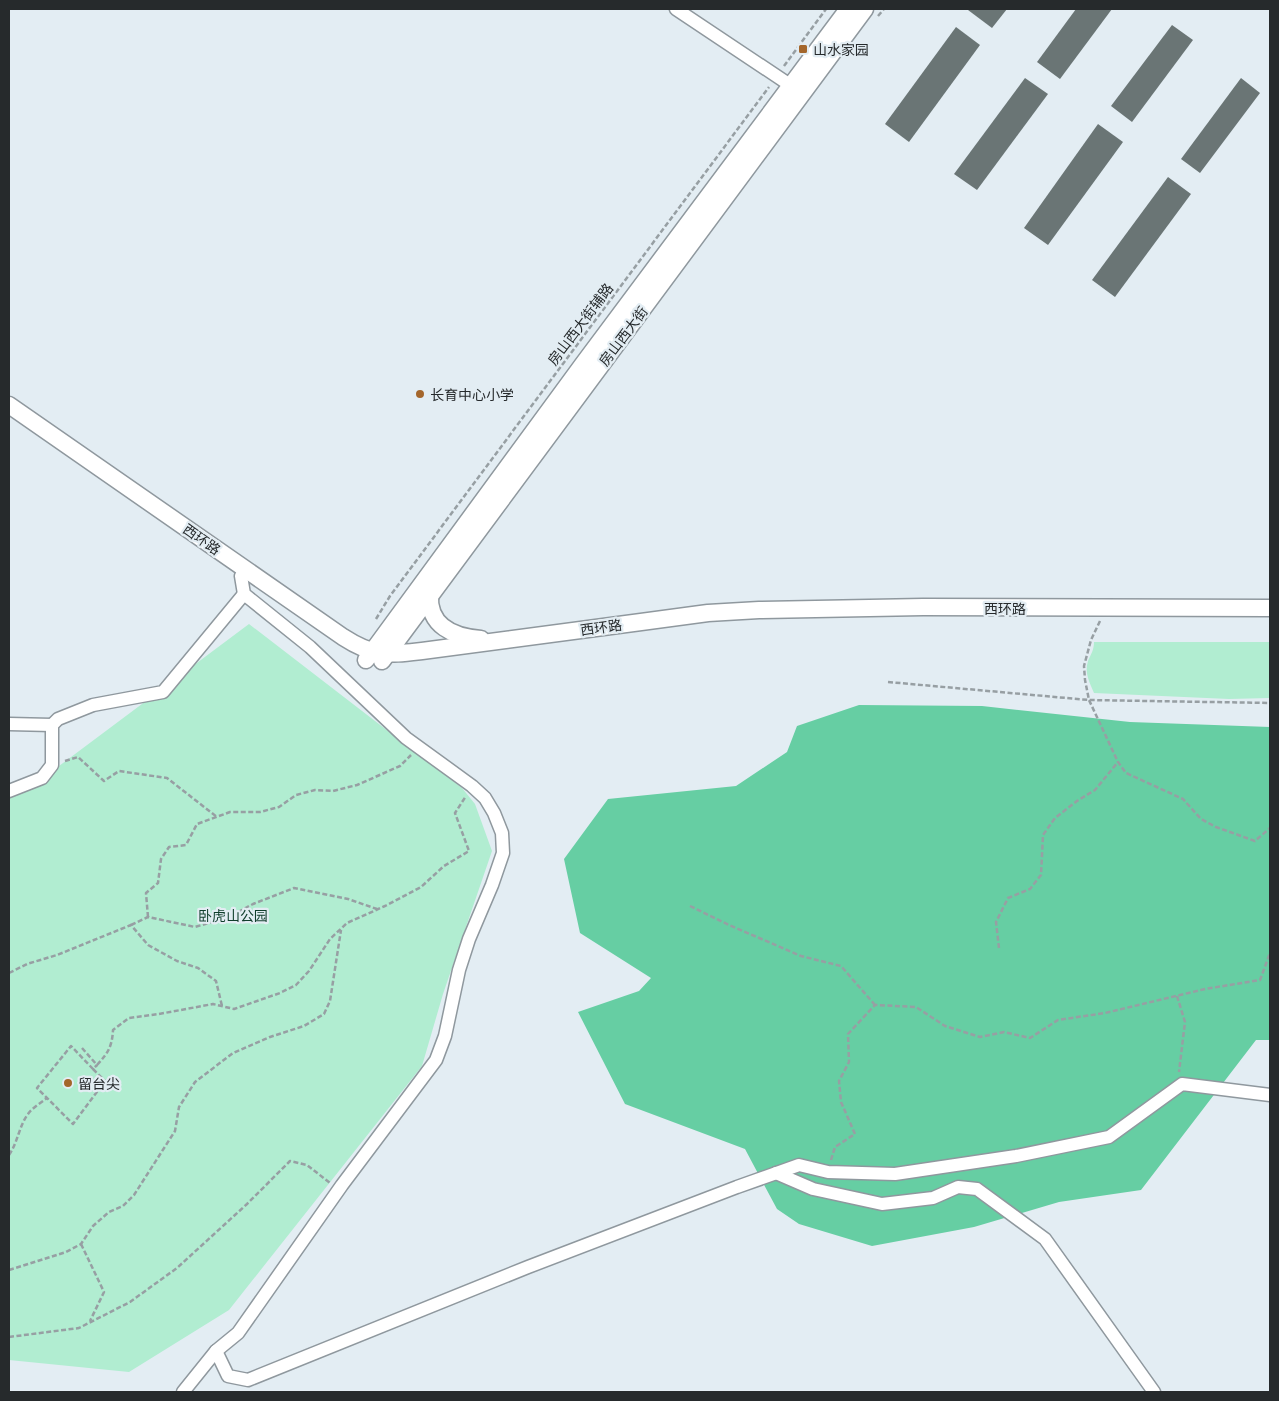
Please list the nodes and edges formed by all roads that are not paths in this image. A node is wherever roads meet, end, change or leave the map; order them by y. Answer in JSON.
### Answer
{"nodes":[{"id":1,"x":676,"y":9,"type":"edge"},
{"id":2,"x":848,"y":9,"type":"edge"},
{"id":3,"x":865,"y":9,"type":"edge"},
{"id":4,"x":783,"y":81,"type":"junction"},
{"id":5,"x":9,"y":405,"type":"edge"},
{"id":6,"x":9,"y":416,"type":"edge"},
{"id":7,"x":241,"y":576,"type":"junction"},
{"id":8,"x":244,"y":594,"type":"junction"},
{"id":9,"x":430,"y":596,"type":"junction"},
{"id":10,"x":1270,"y":608,"type":"edge"},
{"id":11,"x":1270,"y":616,"type":"edge"},
{"id":12,"x":500,"y":641,"type":"junction"},
{"id":13,"x":376,"y":657,"type":"junction"},
{"id":14,"x":9,"y":724,"type":"edge"},
{"id":15,"x":52,"y":725,"type":"junction"},
{"id":16,"x":9,"y":791,"type":"edge"},
{"id":17,"x":1270,"y":1095,"type":"edge"},
{"id":18,"x":776,"y":1173,"type":"junction"},
{"id":19,"x":216,"y":1351,"type":"junction"},
{"id":20,"x":182,"y":1392,"type":"edge"},
{"id":21,"x":1154,"y":1392,"type":"edge"}],
"edges":[{"from":1,"to":4,"type":"street"},
{"from":2,"to":4,"type":"main road","name":"房山西大街"},
{"from":3,"to":9,"type":"main road","name":"房山西大街"},
{"from":4,"to":13,"type":"main road","name":"房山西大街"},
{"from":5,"to":13,"type":"main road","name":"西环路"},
{"from":6,"to":7,"type":"main road","name":"西环路"},
{"from":7,"to":8,"type":"street"},
{"from":7,"to":13,"type":"main road","name":"西环路"},
{"from":8,"to":15,"type":"street"},
{"from":8,"to":19,"type":"street"},
{"from":9,"to":12,"type":"main road"},
{"from":9,"to":13,"type":"main road","name":"房山西大街"},
{"from":10,"to":12,"type":"main road","name":"西环路"},
{"from":11,"to":13,"type":"main road","name":"西环路"},
{"from":12,"to":13,"type":"main road","name":"西环路"},
{"from":14,"to":15,"type":"street"},
{"from":15,"to":16,"type":"street"},
{"from":17,"to":18,"type":"street"},
{"from":18,"to":19,"type":"street"},
{"from":18,"to":21,"type":"street"},
{"from":19,"to":20,"type":"street"}]}
